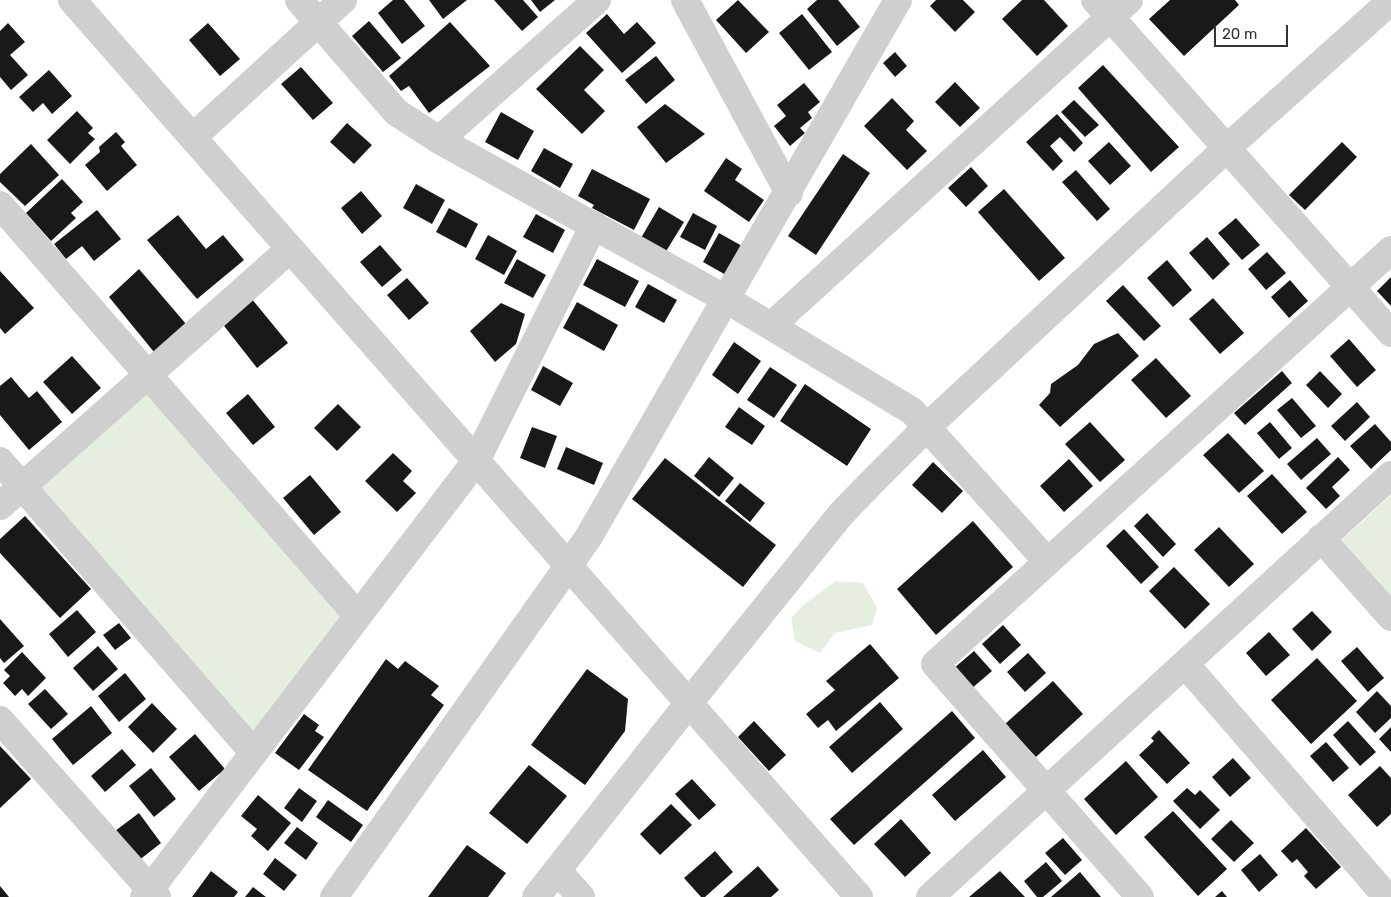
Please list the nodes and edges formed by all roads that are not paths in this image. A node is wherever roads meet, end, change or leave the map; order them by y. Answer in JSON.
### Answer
{"nodes":[{"id":1,"x":72,"y":0,"type":"edge"},
{"id":2,"x":299,"y":0,"type":"edge"},
{"id":3,"x":343,"y":0,"type":"edge"},
{"id":4,"x":597,"y":0,"type":"edge"},
{"id":5,"x":685,"y":0,"type":"edge"},
{"id":6,"x":898,"y":0,"type":"edge"},
{"id":7,"x":1391,"y":2,"type":"edge"},
{"id":8,"x":1112,"y":6,"type":"edge"},
{"id":9,"x":318,"y":22,"type":"junction"},
{"id":10,"x":193,"y":137,"type":"junction"},
{"id":11,"x":439,"y":140,"type":"junction"},
{"id":12,"x":1228,"y":147,"type":"junction"},
{"id":13,"x":789,"y":193,"type":"junction"},
{"id":14,"x":0,"y":205,"type":"edge"},
{"id":15,"x":594,"y":225,"type":"junction"},
{"id":16,"x":290,"y":249,"type":"junction"},
{"id":17,"x":1391,"y":250,"type":"edge"},
{"id":18,"x":1350,"y":287,"type":"junction"},
{"id":19,"x":724,"y":298,"type":"junction"},
{"id":20,"x":771,"y":326,"type":"junction"},
{"id":21,"x":1391,"y":333,"type":"edge"},
{"id":22,"x":148,"y":375,"type":"junction"},
{"id":23,"x":928,"y":426,"type":"junction"},
{"id":24,"x":0,"y":461,"type":"edge"},
{"id":25,"x":476,"y":461,"type":"junction"},
{"id":26,"x":1391,"y":475,"type":"edge"},
{"id":27,"x":22,"y":487,"type":"junction"},
{"id":28,"x":0,"y":506,"type":"edge"},
{"id":29,"x":1321,"y":538,"type":"junction"},
{"id":30,"x":1046,"y":561,"type":"junction"},
{"id":31,"x":567,"y":566,"type":"junction"},
{"id":32,"x":358,"y":616,"type":"junction"},
{"id":33,"x":1391,"y":617,"type":"edge"},
{"id":34,"x":1185,"y":664,"type":"junction"},
{"id":35,"x":688,"y":704,"type":"junction"},
{"id":36,"x":0,"y":720,"type":"edge"},
{"id":37,"x":254,"y":753,"type":"junction"},
{"id":38,"x":1046,"y":790,"type":"junction"},
{"id":39,"x":557,"y":870,"type":"junction"},
{"id":40,"x":150,"y":894,"type":"edge"},
{"id":41,"x":334,"y":897,"type":"edge"},
{"id":42,"x":536,"y":897,"type":"edge"},
{"id":43,"x":581,"y":897,"type":"edge"},
{"id":44,"x":859,"y":897,"type":"edge"},
{"id":45,"x":930,"y":897,"type":"edge"},
{"id":46,"x":1140,"y":897,"type":"edge"},
{"id":47,"x":1387,"y":897,"type":"edge"}],
"edges":[{"from":1,"to":10,"type":"street"},
{"from":2,"to":9,"type":"street"},
{"from":3,"to":9,"type":"street"},
{"from":4,"to":11,"type":"street"},
{"from":5,"to":13,"type":"street"},
{"from":6,"to":13,"type":"street"},
{"from":7,"to":12,"type":"street"},
{"from":8,"to":12,"type":"street"},
{"from":8,"to":20,"type":"street"},
{"from":9,"to":10,"type":"street"},
{"from":9,"to":11,"type":"street"},
{"from":10,"to":16,"type":"street"},
{"from":11,"to":15,"type":"street"},
{"from":12,"to":18,"type":"street"},
{"from":12,"to":23,"type":"street"},
{"from":13,"to":19,"type":"street"},
{"from":14,"to":22,"type":"street"},
{"from":15,"to":19,"type":"street"},
{"from":15,"to":25,"type":"street"},
{"from":16,"to":22,"type":"street"},
{"from":16,"to":25,"type":"street"},
{"from":17,"to":18,"type":"street"},
{"from":18,"to":21,"type":"street"},
{"from":18,"to":30,"type":"street"},
{"from":19,"to":20,"type":"street"},
{"from":19,"to":31,"type":"street"},
{"from":20,"to":23,"type":"street"},
{"from":22,"to":27,"type":"street"},
{"from":22,"to":32,"type":"street"},
{"from":23,"to":30,"type":"street"},
{"from":23,"to":35,"type":"street"},
{"from":24,"to":27,"type":"street"},
{"from":25,"to":31,"type":"street"},
{"from":25,"to":32,"type":"street"},
{"from":26,"to":29,"type":"street"},
{"from":27,"to":28,"type":"street"},
{"from":27,"to":37,"type":"street"},
{"from":29,"to":33,"type":"street"},
{"from":29,"to":34,"type":"street"},
{"from":30,"to":38,"type":"street"},
{"from":31,"to":35,"type":"street"},
{"from":31,"to":41,"type":"street"},
{"from":32,"to":37,"type":"street"},
{"from":34,"to":38,"type":"street"},
{"from":34,"to":47,"type":"street"},
{"from":35,"to":39,"type":"street"},
{"from":35,"to":44,"type":"street"},
{"from":36,"to":40,"type":"street"},
{"from":37,"to":40,"type":"street"},
{"from":38,"to":45,"type":"street"},
{"from":38,"to":46,"type":"street"},
{"from":39,"to":42,"type":"street"},
{"from":39,"to":43,"type":"street"}]}
